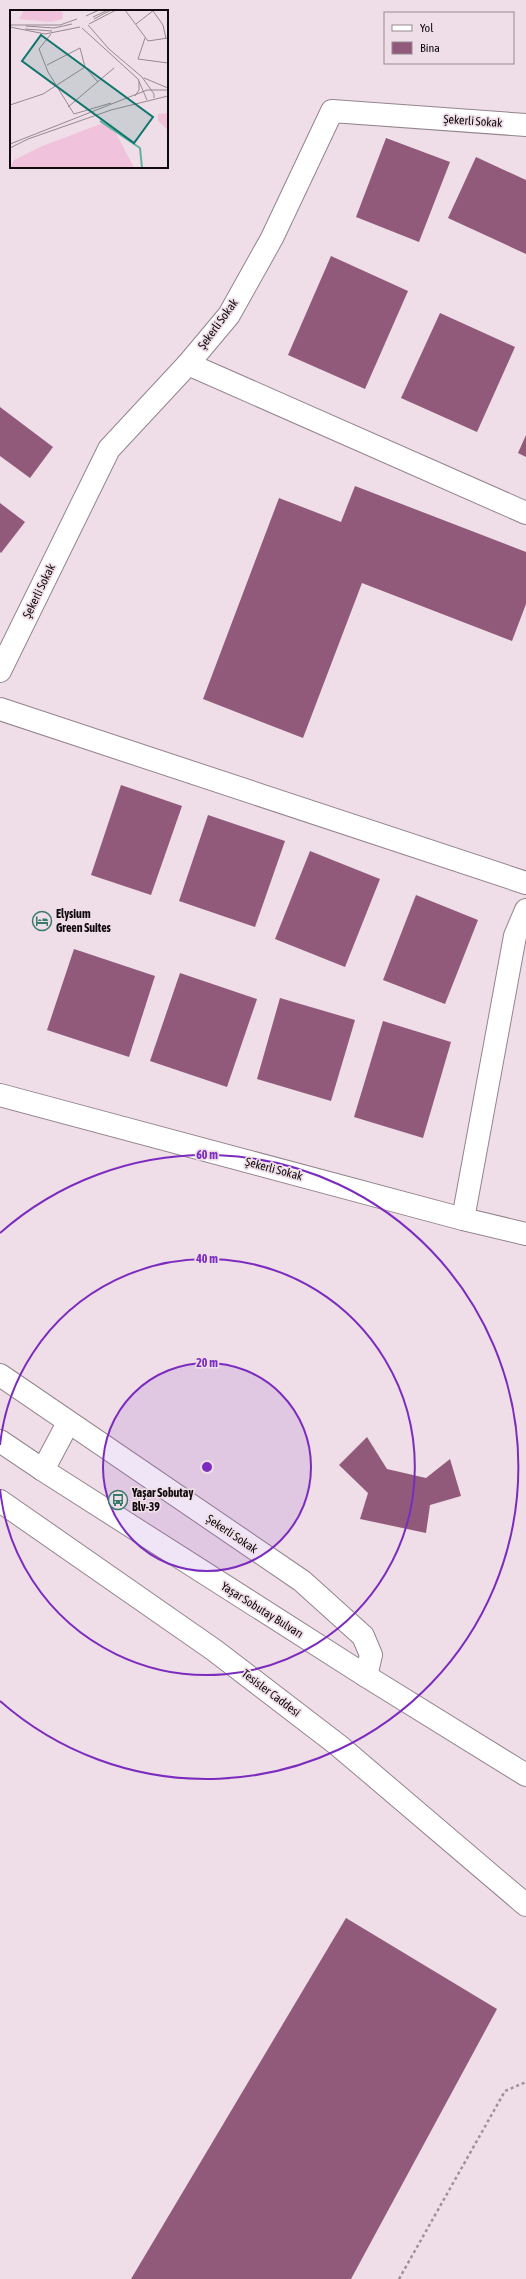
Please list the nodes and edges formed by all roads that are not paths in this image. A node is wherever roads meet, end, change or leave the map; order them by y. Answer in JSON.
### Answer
{"nodes":[{"id":1,"x":526,"y":125,"type":"edge"},
{"id":2,"x":188,"y":364,"type":"junction"},
{"id":3,"x":526,"y":513,"type":"edge"},
{"id":4,"x":0,"y":671,"type":"edge"},
{"id":5,"x":0,"y":708,"type":"edge"},
{"id":6,"x":526,"y":883,"type":"edge"},
{"id":7,"x":526,"y":910,"type":"edge"},
{"id":8,"x":0,"y":1095,"type":"edge"},
{"id":9,"x":463,"y":1219,"type":"junction"},
{"id":10,"x":526,"y":1234,"type":"edge"},
{"id":11,"x":0,"y":1375,"type":"edge"},
{"id":12,"x":68,"y":1424,"type":"junction"},
{"id":13,"x":0,"y":1441,"type":"edge"},
{"id":14,"x":42,"y":1470,"type":"junction"},
{"id":15,"x":0,"y":1501,"type":"edge"},
{"id":16,"x":366,"y":1676,"type":"junction"},
{"id":17,"x":526,"y":1775,"type":"edge"},
{"id":18,"x":526,"y":1905,"type":"edge"}],
"edges":[{"from":1,"to":2,"type":"street","name":"Şekerli Sokak"},
{"from":2,"to":3,"type":"street"},
{"from":2,"to":4,"type":"street","name":"Şekerli Sokak"},
{"from":5,"to":6,"type":"street"},
{"from":7,"to":9,"type":"street"},
{"from":8,"to":9,"type":"street","name":"Şekerli Sokak"},
{"from":9,"to":10,"type":"street","name":"Şekerli Sokak"},
{"from":11,"to":12,"type":"street","name":"Şekerli Sokak"},
{"from":12,"to":14,"type":"street"},
{"from":12,"to":16,"type":"street","name":"Şekerli Sokak"},
{"from":13,"to":14,"type":"street","name":"Yaşar Sobutay Bulvarı"},
{"from":14,"to":16,"type":"street","name":"Yaşar Sobutay Bulvarı"},
{"from":15,"to":18,"type":"street","name":"Tesisler Caddesi"},
{"from":16,"to":17,"type":"street","name":"Yaşar Sobutay Bulvarı"}]}
